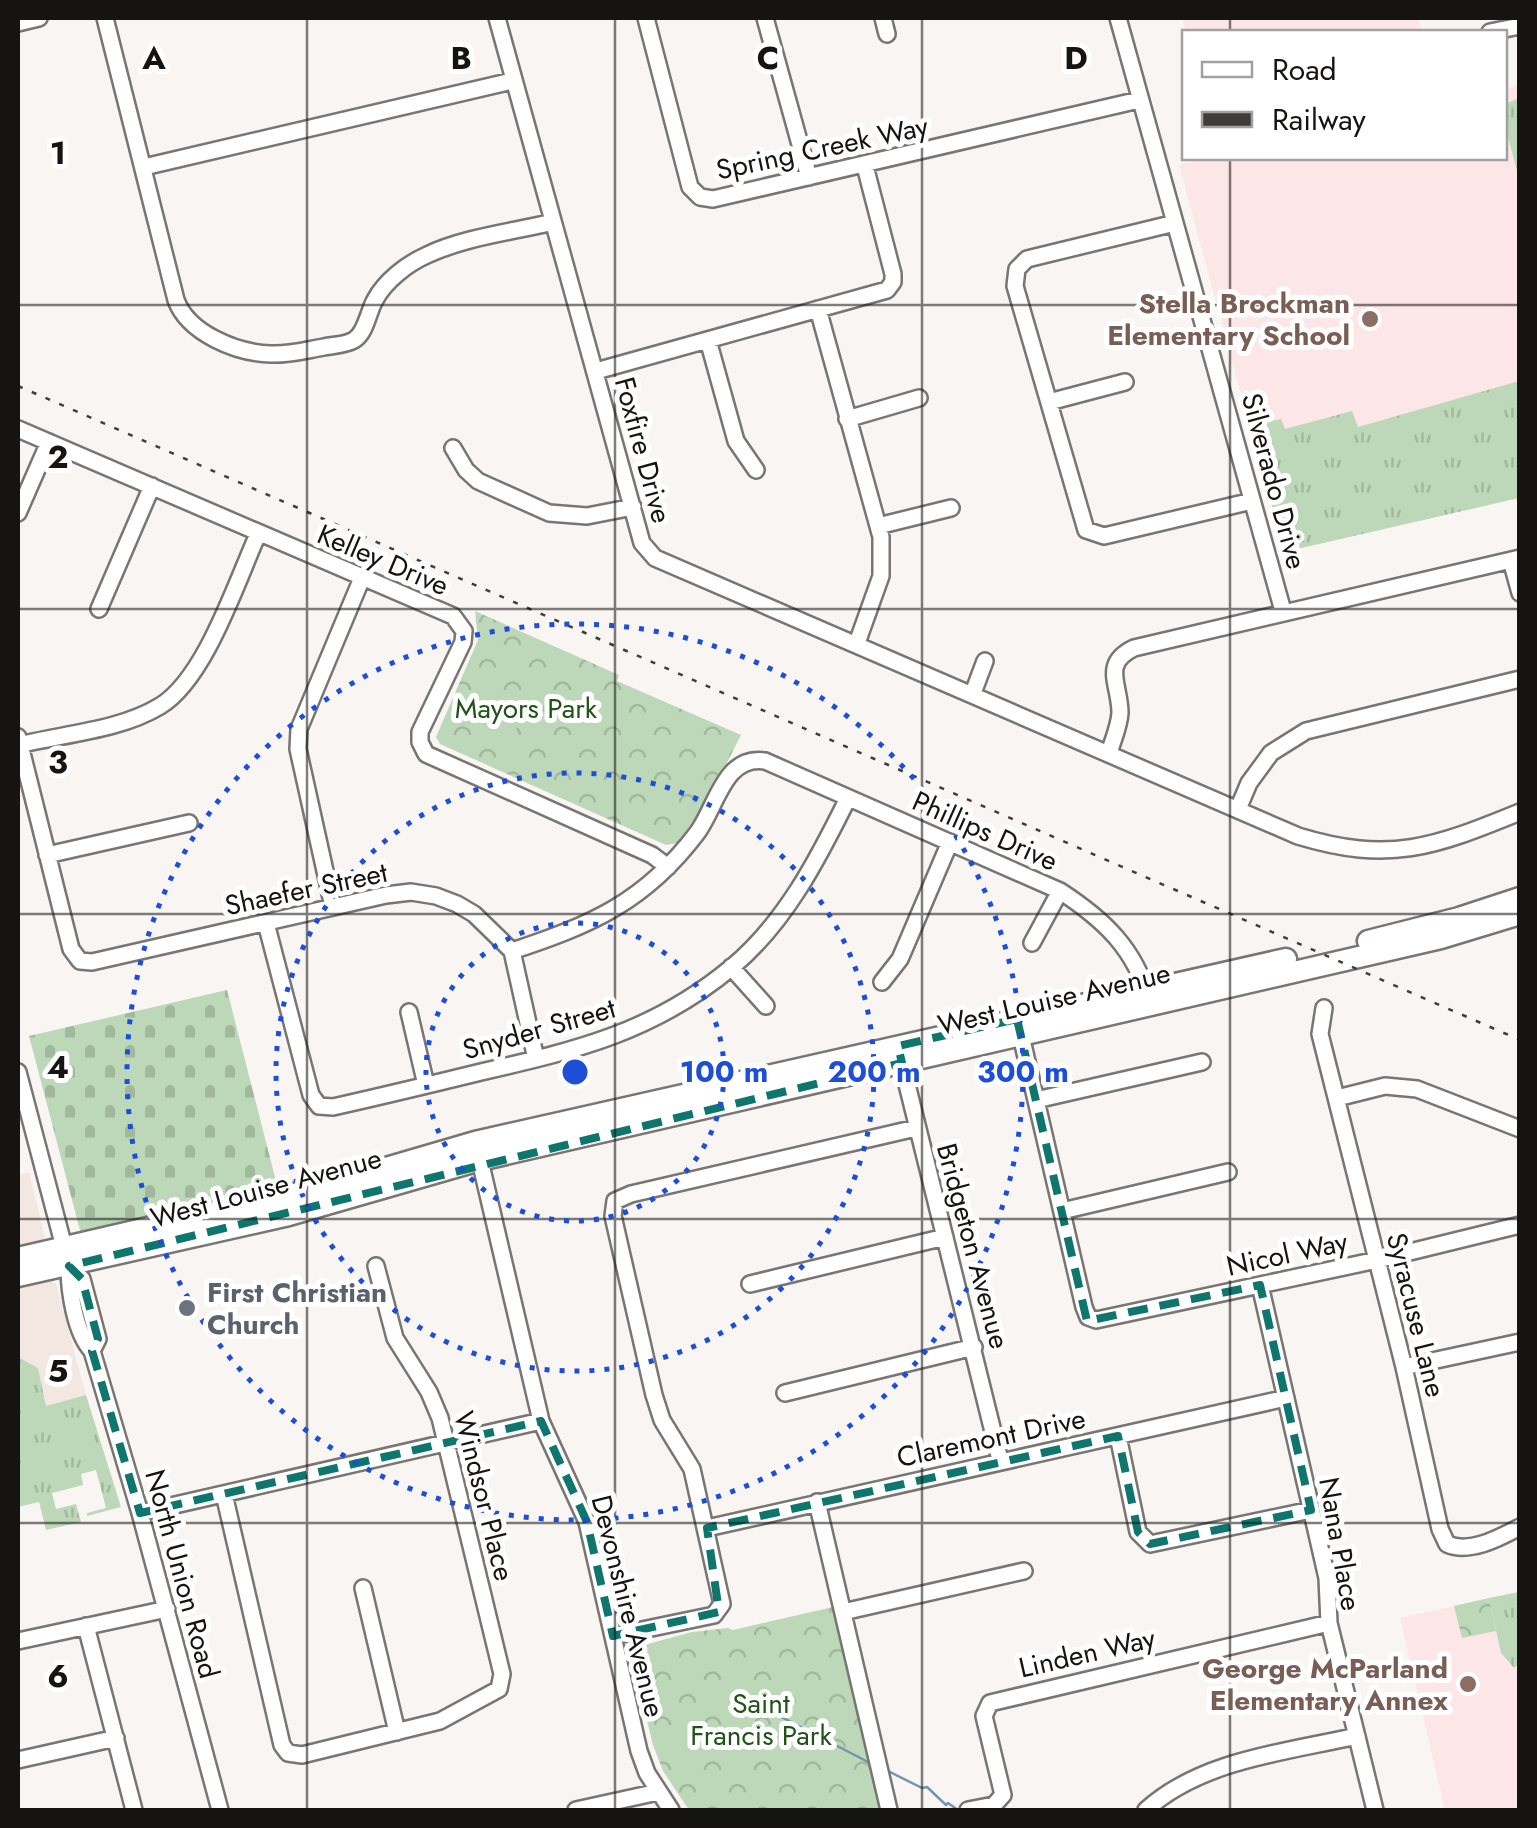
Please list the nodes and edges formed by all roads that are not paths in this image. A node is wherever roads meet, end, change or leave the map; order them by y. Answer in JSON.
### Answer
{"nodes":[{"id":1,"x":39,"y":18,"type":"edge"},
{"id":2,"x":104,"y":18,"type":"edge"},
{"id":3,"x":496,"y":18,"type":"edge"},
{"id":4,"x":646,"y":18,"type":"edge"},
{"id":5,"x":765,"y":18,"type":"edge"},
{"id":6,"x":1118,"y":18,"type":"edge"},
{"id":7,"x":18,"y":22,"type":"edge"},
{"id":8,"x":512,"y":82,"type":"junction"},
{"id":9,"x":1139,"y":100,"type":"junction"},
{"id":10,"x":865,"y":166,"type":"junction"},
{"id":11,"x":144,"y":167,"type":"junction"},
{"id":12,"x":809,"y":178,"type":"junction"},
{"id":13,"x":553,"y":222,"type":"junction"},
{"id":14,"x":1175,"y":224,"type":"junction"},
{"id":15,"x":818,"y":309,"type":"junction"},
{"id":16,"x":708,"y":340,"type":"junction"},
{"id":17,"x":596,"y":371,"type":"junction"},
{"id":18,"x":1125,"y":382,"type":"dead end"},
{"id":19,"x":919,"y":398,"type":"dead end"},
{"id":20,"x":1049,"y":402,"type":"junction"},
{"id":21,"x":847,"y":419,"type":"junction"},
{"id":22,"x":18,"y":429,"type":"edge"},
{"id":23,"x":49,"y":442,"type":"junction"},
{"id":24,"x":453,"y":448,"type":"dead end"},
{"id":25,"x":756,"y":470,"type":"dead end"},
{"id":26,"x":152,"y":486,"type":"junction"},
{"id":27,"x":1252,"y":501,"type":"junction"},
{"id":28,"x":633,"y":507,"type":"junction"},
{"id":29,"x":951,"y":508,"type":"dead end"},
{"id":30,"x":18,"y":513,"type":"edge"},
{"id":31,"x":878,"y":526,"type":"junction"},
{"id":32,"x":258,"y":534,"type":"junction"},
{"id":33,"x":1515,"y":559,"type":"edge"},
{"id":34,"x":362,"y":578,"type":"junction"},
{"id":35,"x":1520,"y":593,"type":"edge"},
{"id":36,"x":99,"y":609,"type":"dead end"},
{"id":37,"x":1283,"y":611,"type":"junction"},
{"id":38,"x":857,"y":643,"type":"junction"},
{"id":39,"x":986,"y":662,"type":"dead end"},
{"id":40,"x":1520,"y":679,"type":"edge"},
{"id":41,"x":973,"y":693,"type":"junction"},
{"id":42,"x":18,"y":741,"type":"edge"},
{"id":43,"x":1109,"y":753,"type":"junction"},
{"id":44,"x":848,"y":798,"type":"junction"},
{"id":45,"x":1238,"y":809,"type":"junction"},
{"id":46,"x":1520,"y":812,"type":"edge"},
{"id":47,"x":189,"y":823,"type":"dead end"},
{"id":48,"x":950,"y":842,"type":"junction"},
{"id":49,"x":47,"y":855,"type":"junction"},
{"id":50,"x":668,"y":867,"type":"junction"},
{"id":51,"x":1060,"y":891,"type":"junction"},
{"id":52,"x":1520,"y":898,"type":"edge"},
{"id":53,"x":333,"y":906,"type":"junction"},
{"id":54,"x":1520,"y":914,"type":"edge"},
{"id":55,"x":266,"y":922,"type":"junction"},
{"id":56,"x":1032,"y":943,"type":"dead end"},
{"id":57,"x":512,"y":951,"type":"junction"},
{"id":58,"x":732,"y":968,"type":"junction"},
{"id":59,"x":882,"y":982,"type":"dead end"},
{"id":60,"x":1148,"y":997,"type":"junction"},
{"id":61,"x":766,"y":1006,"type":"dead end"},
{"id":62,"x":1324,"y":1008,"type":"dead end"},
{"id":63,"x":409,"y":1012,"type":"dead end"},
{"id":64,"x":1018,"y":1027,"type":"junction"},
{"id":65,"x":900,"y":1054,"type":"junction"},
{"id":66,"x":536,"y":1059,"type":"junction"},
{"id":67,"x":1202,"y":1062,"type":"dead end"},
{"id":68,"x":18,"y":1072,"type":"edge"},
{"id":69,"x":426,"y":1085,"type":"junction"},
{"id":70,"x":1337,"y":1098,"type":"junction"},
{"id":71,"x":1036,"y":1100,"type":"junction"},
{"id":72,"x":916,"y":1128,"type":"junction"},
{"id":73,"x":1520,"y":1129,"type":"edge"},
{"id":74,"x":478,"y":1151,"type":"junction"},
{"id":75,"x":1228,"y":1172,"type":"dead end"},
{"id":76,"x":1062,"y":1212,"type":"junction"},
{"id":77,"x":1520,"y":1225,"type":"edge"},
{"id":78,"x":945,"y":1237,"type":"junction"},
{"id":79,"x":18,"y":1258,"type":"edge"},
{"id":80,"x":66,"y":1258,"type":"junction"},
{"id":81,"x":1376,"y":1260,"type":"junction"},
{"id":82,"x":376,"y":1266,"type":"dead end"},
{"id":83,"x":18,"y":1276,"type":"edge"},
{"id":84,"x":750,"y":1284,"type":"dead end"},
{"id":85,"x":1260,"y":1286,"type":"junction"},
{"id":86,"x":1518,"y":1343,"type":"edge"},
{"id":87,"x":974,"y":1347,"type":"junction"},
{"id":88,"x":1520,"y":1361,"type":"edge"},
{"id":89,"x":1404,"y":1368,"type":"junction"},
{"id":90,"x":784,"y":1393,"type":"dead end"},
{"id":91,"x":1286,"y":1398,"type":"junction"},
{"id":92,"x":541,"y":1422,"type":"junction"},
{"id":93,"x":1118,"y":1436,"type":"junction"},
{"id":94,"x":448,"y":1442,"type":"junction"},
{"id":95,"x":1000,"y":1460,"type":"junction"},
{"id":96,"x":224,"y":1494,"type":"junction"},
{"id":97,"x":816,"y":1502,"type":"junction"},
{"id":98,"x":1311,"y":1510,"type":"junction"},
{"id":99,"x":140,"y":1514,"type":"junction"},
{"id":100,"x":1520,"y":1527,"type":"edge"},
{"id":101,"x":708,"y":1528,"type":"junction"},
{"id":102,"x":1024,"y":1571,"type":"dead end"},
{"id":103,"x":363,"y":1588,"type":"dead end"},
{"id":104,"x":167,"y":1609,"type":"junction"},
{"id":105,"x":842,"y":1612,"type":"junction"},
{"id":106,"x":1329,"y":1623,"type":"junction"},
{"id":107,"x":86,"y":1626,"type":"junction"},
{"id":108,"x":613,"y":1636,"type":"junction"},
{"id":109,"x":18,"y":1642,"type":"edge"},
{"id":110,"x":397,"y":1732,"type":"junction"},
{"id":111,"x":1358,"y":1736,"type":"junction"},
{"id":112,"x":116,"y":1738,"type":"junction"},
{"id":113,"x":18,"y":1760,"type":"edge"},
{"id":114,"x":658,"y":1792,"type":"junction"},
{"id":115,"x":134,"y":1810,"type":"edge"},
{"id":116,"x":220,"y":1810,"type":"edge"},
{"id":117,"x":576,"y":1810,"type":"edge"},
{"id":118,"x":671,"y":1810,"type":"edge"},
{"id":119,"x":888,"y":1810,"type":"edge"},
{"id":120,"x":968,"y":1810,"type":"edge"},
{"id":121,"x":1146,"y":1810,"type":"edge"},
{"id":122,"x":1376,"y":1810,"type":"edge"}],
"edges":[{"from":1,"to":7,"type":"street"},
{"from":2,"to":11,"type":"street"},
{"from":3,"to":8,"type":"street","name":"Foxfire Drive"},
{"from":4,"to":12,"type":"street","name":"Spring Creek Way"},
{"from":5,"to":12,"type":"street"},
{"from":6,"to":9,"type":"street","name":"Silverado Drive"},
{"from":8,"to":11,"type":"street"},
{"from":8,"to":13,"type":"street","name":"Foxfire Drive"},
{"from":9,"to":10,"type":"street","name":"Spring Creek Way"},
{"from":9,"to":14,"type":"street","name":"Silverado Drive"},
{"from":10,"to":12,"type":"street","name":"Spring Creek Way"},
{"from":10,"to":15,"type":"street"},
{"from":11,"to":13,"type":"street"},
{"from":13,"to":17,"type":"street","name":"Foxfire Drive"},
{"from":14,"to":20,"type":"street"},
{"from":14,"to":27,"type":"street","name":"Silverado Drive"},
{"from":15,"to":16,"type":"street"},
{"from":15,"to":21,"type":"street"},
{"from":16,"to":17,"type":"street"},
{"from":16,"to":25,"type":"street"},
{"from":17,"to":28,"type":"street","name":"Foxfire Drive"},
{"from":18,"to":20,"type":"street"},
{"from":19,"to":21,"type":"street"},
{"from":20,"to":27,"type":"street"},
{"from":21,"to":31,"type":"street"},
{"from":22,"to":23,"type":"street","name":"Kelley Drive"},
{"from":23,"to":26,"type":"street","name":"Kelley Drive"},
{"from":23,"to":30,"type":"street"},
{"from":24,"to":28,"type":"street"},
{"from":26,"to":32,"type":"street","name":"Kelley Drive"},
{"from":26,"to":36,"type":"street"},
{"from":27,"to":37,"type":"street","name":"Silverado Drive"},
{"from":28,"to":38,"type":"street","name":"Foxfire Drive"},
{"from":29,"to":31,"type":"street"},
{"from":31,"to":38,"type":"street"},
{"from":32,"to":34,"type":"street","name":"Kelley Drive"},
{"from":32,"to":42,"type":"street"},
{"from":33,"to":35,"type":"street"},
{"from":33,"to":37,"type":"street"},
{"from":34,"to":50,"type":"street","name":"Kelley Drive"},
{"from":34,"to":53,"type":"street"},
{"from":37,"to":43,"type":"street"},
{"from":38,"to":41,"type":"street","name":"Foxfire Drive"},
{"from":39,"to":41,"type":"street"},
{"from":40,"to":45,"type":"street"},
{"from":41,"to":43,"type":"street","name":"Foxfire Drive"},
{"from":42,"to":49,"type":"street"},
{"from":43,"to":45,"type":"street","name":"Foxfire Drive"},
{"from":44,"to":48,"type":"street","name":"Phillips Drive"},
{"from":44,"to":50,"type":"street","name":"Phillips Drive"},
{"from":44,"to":58,"type":"street","name":"Snyder Street"},
{"from":45,"to":46,"type":"street","name":"Foxfire Drive"},
{"from":47,"to":49,"type":"street"},
{"from":48,"to":51,"type":"street","name":"Phillips Drive"},
{"from":48,"to":59,"type":"street"},
{"from":49,"to":55,"type":"street","name":"Shaefer Street"},
{"from":50,"to":57,"type":"street"},
{"from":51,"to":56,"type":"street"},
{"from":51,"to":60,"type":"street","name":"Phillips Drive"},
{"from":52,"to":60,"type":"main road","name":"West Louise Avenue"},
{"from":53,"to":55,"type":"street","name":"Shaefer Street"},
{"from":53,"to":57,"type":"street","name":"Shaefer Street"},
{"from":54,"to":60,"type":"main road","name":"West Louise Avenue"},
{"from":55,"to":69,"type":"street","name":"Snyder Street"},
{"from":57,"to":66,"type":"street"},
{"from":58,"to":61,"type":"street"},
{"from":58,"to":66,"type":"street","name":"Snyder Street"},
{"from":60,"to":64,"type":"main road","name":"West Louise Avenue"},
{"from":62,"to":70,"type":"street","name":"Syracuse Lane"},
{"from":63,"to":69,"type":"street"},
{"from":64,"to":65,"type":"main road","name":"West Louise Avenue"},
{"from":64,"to":71,"type":"street"},
{"from":65,"to":72,"type":"street","name":"Bridgeton Avenue"},
{"from":65,"to":74,"type":"main road","name":"West Louise Avenue"},
{"from":66,"to":69,"type":"street","name":"Snyder Street"},
{"from":67,"to":71,"type":"street"},
{"from":68,"to":80,"type":"street","name":"North Union Road"},
{"from":70,"to":73,"type":"street"},
{"from":70,"to":81,"type":"street","name":"Syracuse Lane"},
{"from":71,"to":76,"type":"street"},
{"from":72,"to":78,"type":"street","name":"Bridgeton Avenue"},
{"from":72,"to":101,"type":"street"},
{"from":74,"to":80,"type":"main road","name":"West Louise Avenue"},
{"from":74,"to":92,"type":"street","name":"Devonshire Avenue"},
{"from":75,"to":76,"type":"street"},
{"from":76,"to":85,"type":"street","name":"Nicol Way"},
{"from":77,"to":81,"type":"street","name":"Nicol Way"},
{"from":78,"to":84,"type":"street"},
{"from":78,"to":87,"type":"street","name":"Bridgeton Avenue"},
{"from":79,"to":80,"type":"main road","name":"West Louise Avenue"},
{"from":80,"to":83,"type":"main road","name":"West Louise Avenue"},
{"from":80,"to":99,"type":"street","name":"North Union Road"},
{"from":81,"to":85,"type":"street","name":"Nicol Way"},
{"from":81,"to":89,"type":"street","name":"Syracuse Lane"},
{"from":82,"to":94,"type":"street","name":"Windsor Place"},
{"from":85,"to":91,"type":"street","name":"Nana Place"},
{"from":86,"to":88,"type":"street"},
{"from":86,"to":89,"type":"street"},
{"from":87,"to":90,"type":"street"},
{"from":87,"to":95,"type":"street","name":"Bridgeton Avenue"},
{"from":89,"to":100,"type":"street","name":"Syracuse Lane"},
{"from":91,"to":93,"type":"street","name":"Claremont Drive"},
{"from":91,"to":98,"type":"street","name":"Nana Place"},
{"from":92,"to":94,"type":"street"},
{"from":92,"to":108,"type":"street","name":"Devonshire Avenue"},
{"from":93,"to":95,"type":"street","name":"Claremont Drive"},
{"from":93,"to":98,"type":"street"},
{"from":94,"to":96,"type":"street"},
{"from":94,"to":110,"type":"street","name":"Windsor Place"},
{"from":95,"to":97,"type":"street","name":"Claremont Drive"},
{"from":96,"to":99,"type":"street"},
{"from":96,"to":110,"type":"street"},
{"from":97,"to":101,"type":"street","name":"Claremont Drive"},
{"from":97,"to":105,"type":"street"},
{"from":98,"to":106,"type":"street","name":"Nana Place"},
{"from":99,"to":104,"type":"street","name":"North Union Road"},
{"from":101,"to":108,"type":"street"},
{"from":102,"to":105,"type":"street"},
{"from":103,"to":110,"type":"street"},
{"from":104,"to":107,"type":"street"},
{"from":104,"to":116,"type":"street","name":"North Union Road"},
{"from":105,"to":119,"type":"street"},
{"from":106,"to":111,"type":"street","name":"Nana Place"},
{"from":106,"to":120,"type":"street","name":"Linden Way"},
{"from":107,"to":109,"type":"street"},
{"from":107,"to":112,"type":"street"},
{"from":108,"to":114,"type":"street","name":"Devonshire Avenue"},
{"from":111,"to":121,"type":"street"},
{"from":111,"to":122,"type":"street","name":"Nana Place"},
{"from":112,"to":113,"type":"street"},
{"from":112,"to":115,"type":"street"},
{"from":114,"to":117,"type":"street"},
{"from":114,"to":118,"type":"street"}]}
